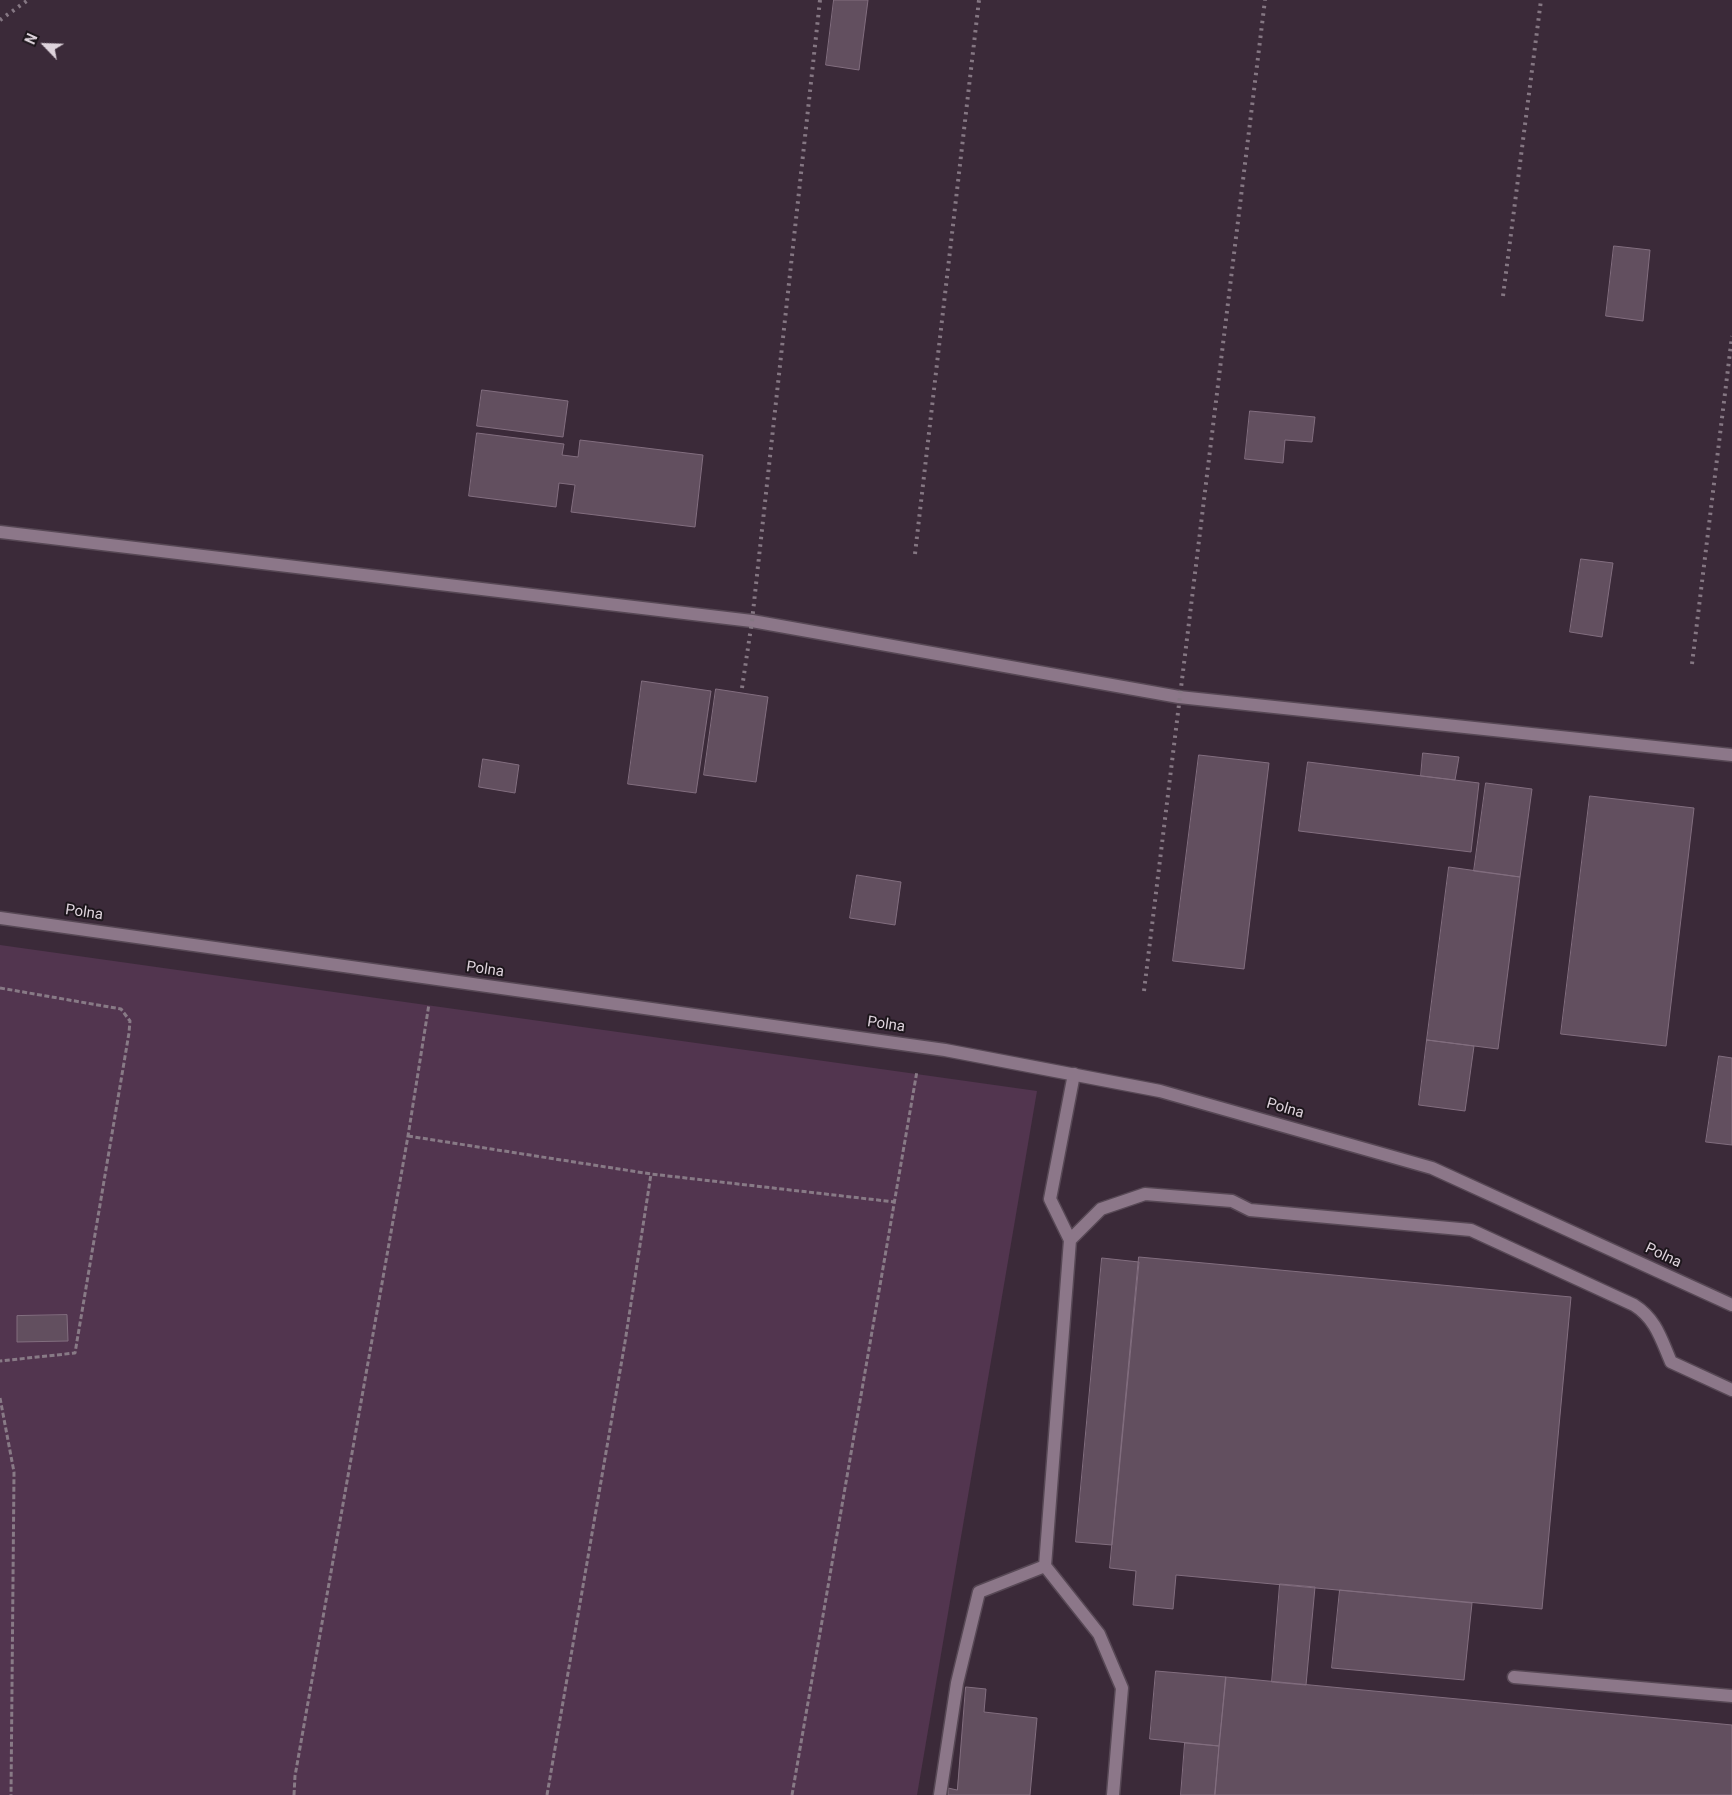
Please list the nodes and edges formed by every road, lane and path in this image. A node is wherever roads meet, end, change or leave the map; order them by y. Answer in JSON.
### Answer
{"nodes":[{"id":1,"x":0,"y":532,"type":"edge"},
{"id":2,"x":1732,"y":754,"type":"edge"},
{"id":3,"x":0,"y":918,"type":"edge"},
{"id":4,"x":434,"y":979,"type":"junction"},
{"id":5,"x":0,"y":988,"type":"edge"},
{"id":6,"x":921,"y":1046,"type":"junction"},
{"id":7,"x":1074,"y":1074,"type":"junction"},
{"id":8,"x":408,"y":1136,"type":"junction"},
{"id":9,"x":651,"y":1174,"type":"junction"},
{"id":10,"x":895,"y":1202,"type":"junction"},
{"id":11,"x":1070,"y":1240,"type":"junction"},
{"id":12,"x":1732,"y":1305,"type":"edge"},
{"id":13,"x":0,"y":1361,"type":"edge"},
{"id":14,"x":1732,"y":1390,"type":"edge"},
{"id":15,"x":0,"y":1398,"type":"edge"},
{"id":16,"x":1045,"y":1566,"type":"junction"},
{"id":17,"x":1514,"y":1677,"type":"dead end"},
{"id":18,"x":1732,"y":1696,"type":"edge"},
{"id":19,"x":11,"y":1795,"type":"edge"},
{"id":20,"x":294,"y":1795,"type":"edge"},
{"id":21,"x":547,"y":1795,"type":"edge"},
{"id":22,"x":792,"y":1795,"type":"edge"},
{"id":23,"x":940,"y":1795,"type":"edge"},
{"id":24,"x":1113,"y":1795,"type":"edge"}],
"edges":[{"from":1,"to":2,"type":"street"},
{"from":3,"to":4,"type":"street","name":"Polna"},
{"from":4,"to":6,"type":"street","name":"Polna"},
{"from":4,"to":8,"type":"path"},
{"from":5,"to":13,"type":"path"},
{"from":6,"to":7,"type":"street","name":"Polna"},
{"from":6,"to":10,"type":"path"},
{"from":7,"to":11,"type":"street"},
{"from":7,"to":12,"type":"street","name":"Polna"},
{"from":8,"to":9,"type":"path"},
{"from":8,"to":20,"type":"path"},
{"from":9,"to":10,"type":"path"},
{"from":9,"to":21,"type":"path"},
{"from":10,"to":22,"type":"path"},
{"from":11,"to":14,"type":"street"},
{"from":11,"to":16,"type":"street"},
{"from":15,"to":19,"type":"path"},
{"from":16,"to":23,"type":"street"},
{"from":16,"to":24,"type":"street"},
{"from":17,"to":18,"type":"street"}]}
